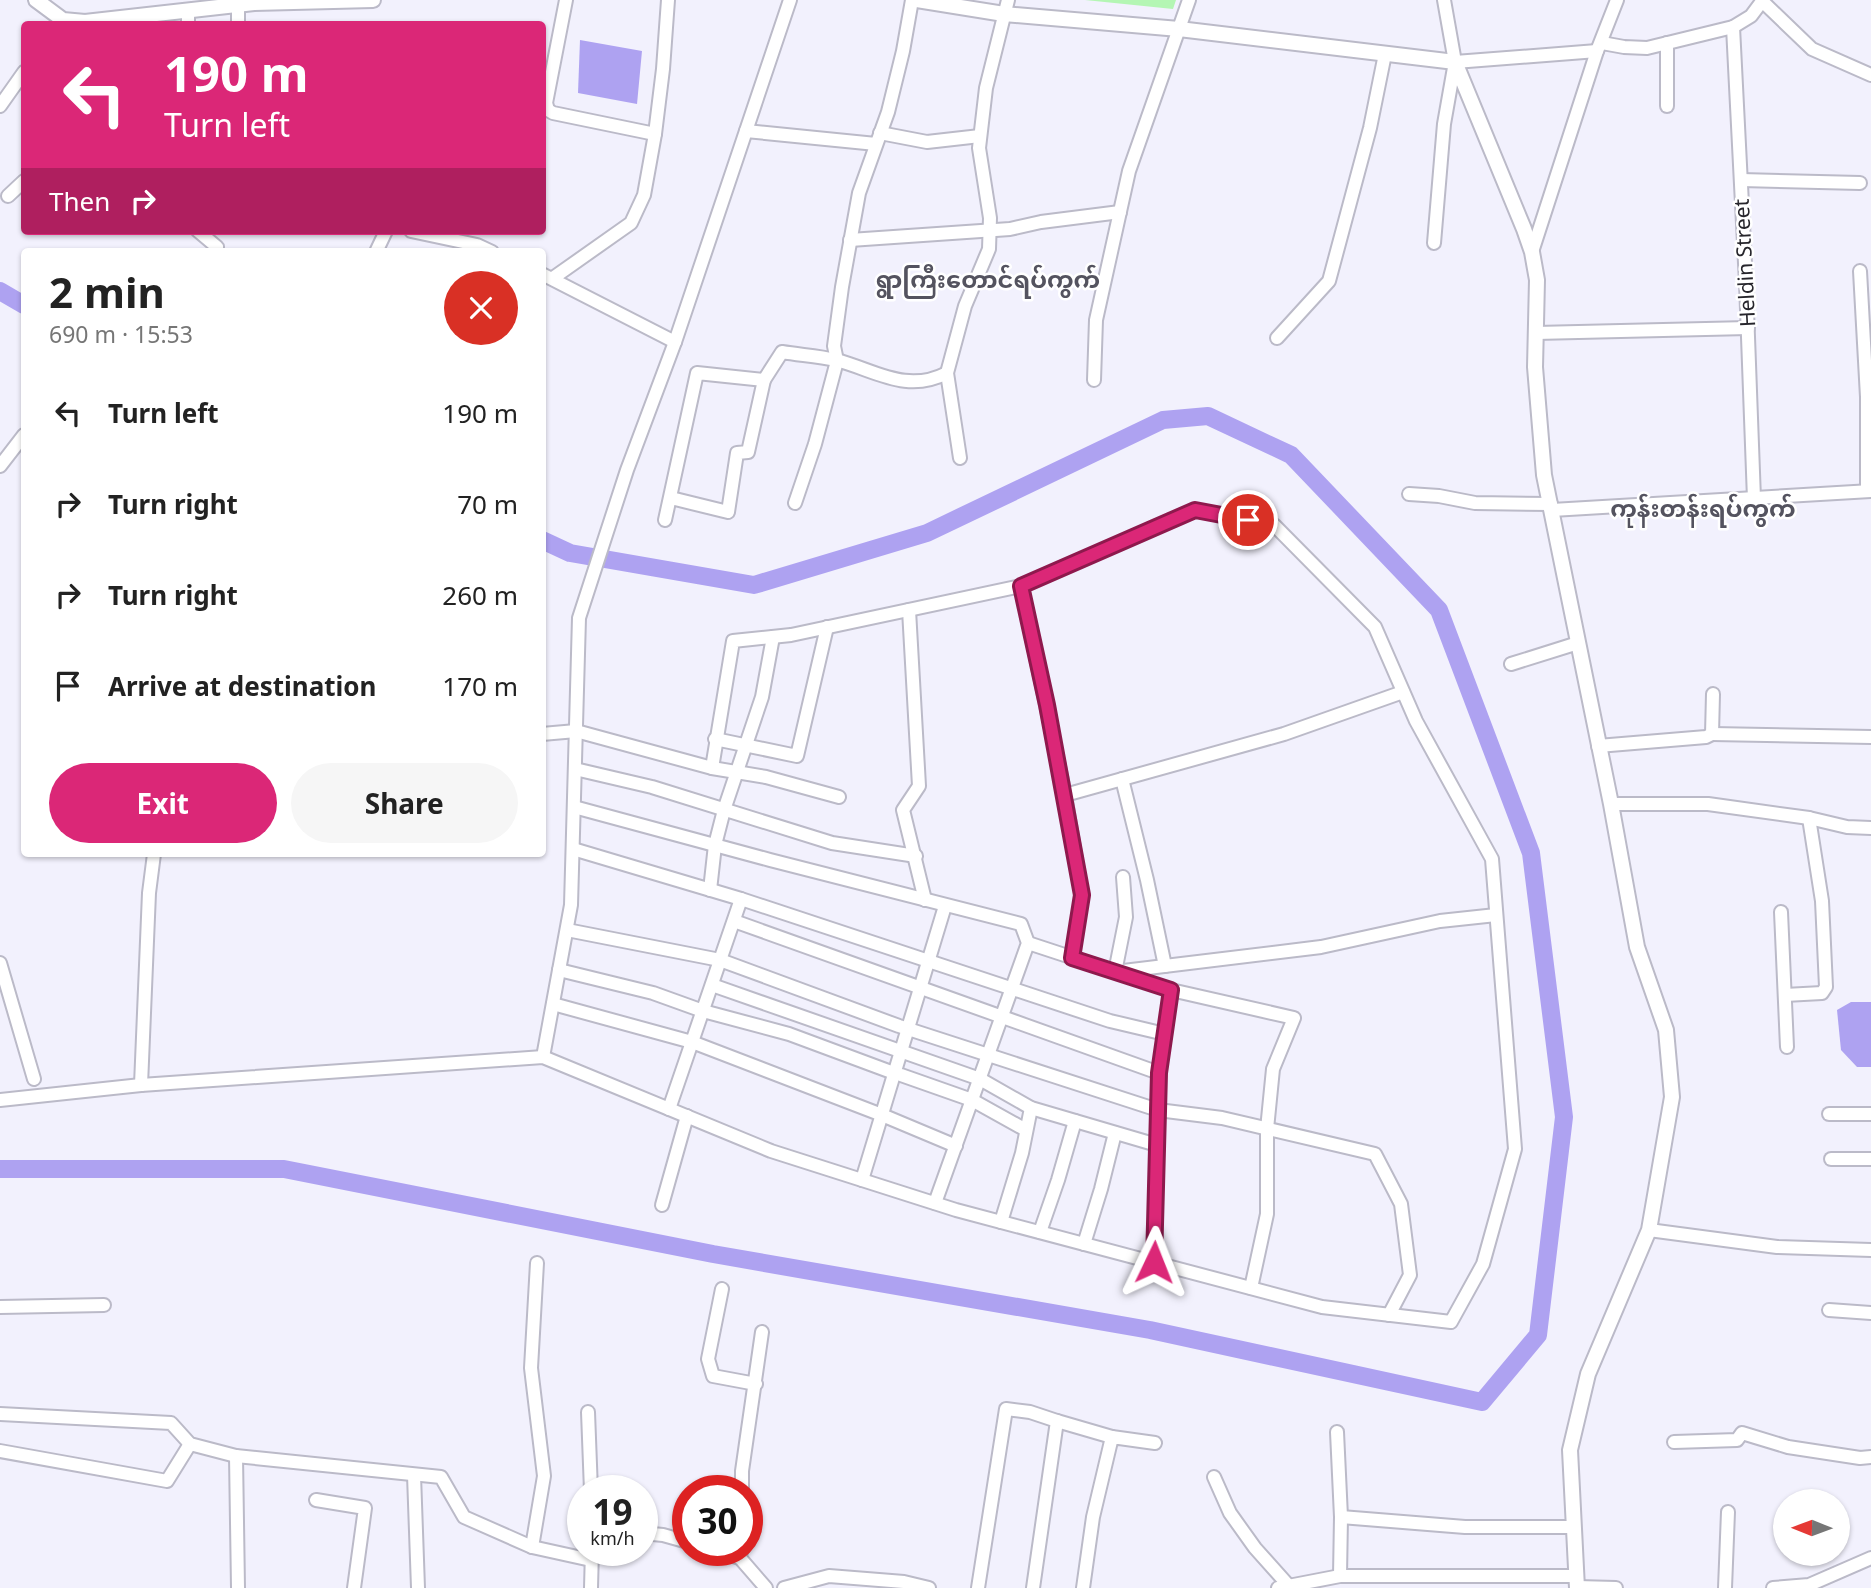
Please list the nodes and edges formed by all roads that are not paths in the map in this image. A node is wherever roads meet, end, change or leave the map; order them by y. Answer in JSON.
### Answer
{"nodes":[{"id":1,"x":36,"y":0,"type":"edge"},
{"id":2,"x":373,"y":0,"type":"edge"},
{"id":3,"x":566,"y":0,"type":"edge"},
{"id":4,"x":668,"y":0,"type":"edge"},
{"id":5,"x":790,"y":0,"type":"edge"},
{"id":6,"x":915,"y":0,"type":"edge"},
{"id":7,"x":1189,"y":0,"type":"edge"},
{"id":8,"x":1444,"y":0,"type":"edge"},
{"id":9,"x":1617,"y":0,"type":"edge"},
{"id":10,"x":333,"y":1,"type":"edge"},
{"id":11,"x":1763,"y":1,"type":"edge"},
{"id":12,"x":253,"y":2,"type":"edge"},
{"id":13,"x":238,"y":5,"type":"junction"},
{"id":14,"x":1006,"y":7,"type":"edge"},
{"id":15,"x":188,"y":18,"type":"edge"},
{"id":16,"x":60,"y":21,"type":"edge"},
{"id":17,"x":119,"y":21,"type":"edge"},
{"id":18,"x":238,"y":21,"type":"edge"},
{"id":19,"x":1733,"y":27,"type":"junction"},
{"id":20,"x":1179,"y":29,"type":"junction"},
{"id":21,"x":1667,"y":43,"type":"junction"},
{"id":22,"x":1599,"y":47,"type":"junction"},
{"id":23,"x":1385,"y":54,"type":"junction"},
{"id":24,"x":1454,"y":62,"type":"junction"},
{"id":25,"x":1871,"y":75,"type":"edge"},
{"id":26,"x":21,"y":76,"type":"edge"},
{"id":27,"x":0,"y":106,"type":"edge"},
{"id":28,"x":1667,"y":106,"type":"dead end"},
{"id":29,"x":746,"y":131,"type":"junction"},
{"id":30,"x":655,"y":134,"type":"junction"},
{"id":31,"x":980,"y":136,"type":"junction"},
{"id":32,"x":878,"y":139,"type":"junction"},
{"id":33,"x":1741,"y":180,"type":"junction"},
{"id":34,"x":21,"y":184,"type":"edge"},
{"id":35,"x":1860,"y":184,"type":"dead end"},
{"id":36,"x":8,"y":196,"type":"dead end"},
{"id":37,"x":1120,"y":212,"type":"junction"},
{"id":38,"x":990,"y":229,"type":"junction"},
{"id":39,"x":203,"y":235,"type":"edge"},
{"id":40,"x":430,"y":235,"type":"edge"},
{"id":41,"x":850,"y":240,"type":"junction"},
{"id":42,"x":1434,"y":243,"type":"dead end"},
{"id":43,"x":217,"y":248,"type":"edge"},
{"id":44,"x":483,"y":248,"type":"edge"},
{"id":45,"x":1532,"y":252,"type":"junction"},
{"id":46,"x":1860,"y":271,"type":"dead end"},
{"id":47,"x":547,"y":276,"type":"edge"},
{"id":48,"x":1748,"y":328,"type":"junction"},
{"id":49,"x":1536,"y":333,"type":"junction"},
{"id":50,"x":1277,"y":338,"type":"dead end"},
{"id":51,"x":675,"y":342,"type":"junction"},
{"id":52,"x":837,"y":360,"type":"junction"},
{"id":53,"x":947,"y":373,"type":"junction"},
{"id":54,"x":764,"y":380,"type":"junction"},
{"id":55,"x":1094,"y":380,"type":"dead end"},
{"id":56,"x":21,"y":439,"type":"edge"},
{"id":57,"x":960,"y":458,"type":"dead end"},
{"id":58,"x":0,"y":466,"type":"edge"},
{"id":59,"x":1869,"y":491,"type":"edge"},
{"id":60,"x":1409,"y":494,"type":"dead end"},
{"id":61,"x":671,"y":498,"type":"junction"},
{"id":62,"x":1754,"y":499,"type":"junction"},
{"id":63,"x":795,"y":503,"type":"dead end"},
{"id":64,"x":1551,"y":507,"type":"junction"},
{"id":65,"x":665,"y":520,"type":"dead end"},
{"id":66,"x":1021,"y":586,"type":"junction"},
{"id":67,"x":909,"y":610,"type":"junction"},
{"id":68,"x":827,"y":627,"type":"junction"},
{"id":69,"x":773,"y":637,"type":"junction"},
{"id":70,"x":1578,"y":643,"type":"junction"},
{"id":71,"x":1511,"y":664,"type":"dead end"},
{"id":72,"x":1403,"y":692,"type":"junction"},
{"id":73,"x":1713,"y":694,"type":"dead end"},
{"id":74,"x":576,"y":731,"type":"junction"},
{"id":75,"x":546,"y":734,"type":"edge"},
{"id":76,"x":1712,"y":734,"type":"junction"},
{"id":77,"x":1871,"y":737,"type":"edge"},
{"id":78,"x":715,"y":739,"type":"junction"},
{"id":79,"x":1598,"y":746,"type":"junction"},
{"id":80,"x":744,"y":747,"type":"junction"},
{"id":81,"x":712,"y":768,"type":"junction"},
{"id":82,"x":575,"y":769,"type":"junction"},
{"id":83,"x":737,"y":772,"type":"junction"},
{"id":84,"x":1122,"y":779,"type":"junction"},
{"id":85,"x":1065,"y":795,"type":"junction"},
{"id":86,"x":839,"y":797,"type":"dead end"},
{"id":87,"x":1611,"y":804,"type":"junction"},
{"id":88,"x":574,"y":807,"type":"junction"},
{"id":89,"x":724,"y":810,"type":"junction"},
{"id":90,"x":1809,"y":818,"type":"junction"},
{"id":91,"x":1871,"y":828,"type":"edge"},
{"id":92,"x":715,"y":845,"type":"junction"},
{"id":93,"x":573,"y":849,"type":"junction"},
{"id":94,"x":916,"y":856,"type":"junction"},
{"id":95,"x":154,"y":857,"type":"edge"},
{"id":96,"x":1123,"y":877,"type":"dead end"},
{"id":97,"x":710,"y":890,"type":"junction"},
{"id":98,"x":741,"y":900,"type":"junction"},
{"id":99,"x":925,"y":900,"type":"junction"},
{"id":100,"x":946,"y":906,"type":"junction"},
{"id":101,"x":1781,"y":912,"type":"dead end"},
{"id":102,"x":1496,"y":915,"type":"junction"},
{"id":103,"x":734,"y":920,"type":"junction"},
{"id":104,"x":567,"y":930,"type":"junction"},
{"id":105,"x":1028,"y":943,"type":"junction"},
{"id":106,"x":1072,"y":958,"type":"junction"},
{"id":107,"x":720,"y":960,"type":"junction"},
{"id":108,"x":929,"y":960,"type":"junction"},
{"id":109,"x":0,"y":966,"type":"edge"},
{"id":110,"x":1165,"y":966,"type":"junction"},
{"id":111,"x":559,"y":970,"type":"junction"},
{"id":112,"x":1115,"y":972,"type":"junction"},
{"id":113,"x":712,"y":985,"type":"junction"},
{"id":114,"x":921,"y":987,"type":"junction"},
{"id":115,"x":1012,"y":989,"type":"junction"},
{"id":116,"x":1171,"y":990,"type":"junction"},
{"id":117,"x":1785,"y":995,"type":"junction"},
{"id":118,"x":553,"y":1004,"type":"junction"},
{"id":119,"x":703,"y":1011,"type":"junction"},
{"id":120,"x":1002,"y":1017,"type":"junction"},
{"id":121,"x":908,"y":1029,"type":"junction"},
{"id":122,"x":1165,"y":1034,"type":"junction"},
{"id":123,"x":692,"y":1042,"type":"junction"},
{"id":124,"x":1787,"y":1047,"type":"dead end"},
{"id":125,"x":901,"y":1053,"type":"junction"},
{"id":126,"x":989,"y":1054,"type":"junction"},
{"id":127,"x":543,"y":1057,"type":"junction"},
{"id":128,"x":1159,"y":1073,"type":"junction"},
{"id":129,"x":897,"y":1074,"type":"junction"},
{"id":130,"x":34,"y":1079,"type":"dead end"},
{"id":131,"x":980,"y":1079,"type":"junction"},
{"id":132,"x":141,"y":1085,"type":"junction"},
{"id":133,"x":0,"y":1100,"type":"edge"},
{"id":134,"x":972,"y":1100,"type":"junction"},
{"id":135,"x":1031,"y":1108,"type":"junction"},
{"id":136,"x":669,"y":1109,"type":"junction"},
{"id":137,"x":1158,"y":1110,"type":"junction"},
{"id":138,"x":1829,"y":1114,"type":"dead end"},
{"id":139,"x":1871,"y":1114,"type":"edge"},
{"id":140,"x":882,"y":1115,"type":"junction"},
{"id":141,"x":687,"y":1116,"type":"junction"},
{"id":142,"x":1075,"y":1121,"type":"junction"},
{"id":143,"x":1267,"y":1129,"type":"junction"},
{"id":144,"x":1026,"y":1130,"type":"junction"},
{"id":145,"x":1115,"y":1133,"type":"junction"},
{"id":146,"x":1157,"y":1145,"type":"junction"},
{"id":147,"x":956,"y":1146,"type":"junction"},
{"id":148,"x":1871,"y":1158,"type":"edge"},
{"id":149,"x":1831,"y":1159,"type":"dead end"},
{"id":150,"x":862,"y":1180,"type":"junction"},
{"id":151,"x":935,"y":1203,"type":"junction"},
{"id":152,"x":662,"y":1205,"type":"dead end"},
{"id":153,"x":1002,"y":1222,"type":"junction"},
{"id":154,"x":1649,"y":1230,"type":"junction"},
{"id":155,"x":1040,"y":1232,"type":"junction"},
{"id":156,"x":1084,"y":1244,"type":"junction"},
{"id":157,"x":1871,"y":1250,"type":"edge"},
{"id":158,"x":1154,"y":1262,"type":"junction"},
{"id":159,"x":537,"y":1263,"type":"dead end"},
{"id":160,"x":1251,"y":1288,"type":"junction"},
{"id":161,"x":722,"y":1289,"type":"dead end"},
{"id":162,"x":104,"y":1305,"type":"dead end"},
{"id":163,"x":0,"y":1307,"type":"edge"},
{"id":164,"x":1829,"y":1310,"type":"dead end"},
{"id":165,"x":1871,"y":1314,"type":"edge"},
{"id":166,"x":1389,"y":1315,"type":"junction"},
{"id":167,"x":762,"y":1332,"type":"dead end"},
{"id":168,"x":756,"y":1384,"type":"junction"},
{"id":169,"x":589,"y":1412,"type":"dead end"},
{"id":170,"x":0,"y":1413,"type":"edge"},
{"id":171,"x":1057,"y":1421,"type":"junction"},
{"id":172,"x":1337,"y":1432,"type":"dead end"},
{"id":173,"x":1112,"y":1437,"type":"junction"},
{"id":174,"x":1674,"y":1442,"type":"dead end"},
{"id":175,"x":1155,"y":1443,"type":"dead end"},
{"id":176,"x":190,"y":1444,"type":"junction"},
{"id":177,"x":0,"y":1451,"type":"edge"},
{"id":178,"x":236,"y":1456,"type":"junction"},
{"id":179,"x":1871,"y":1457,"type":"edge"},
{"id":180,"x":414,"y":1475,"type":"junction"},
{"id":181,"x":591,"y":1475,"type":"edge"},
{"id":182,"x":742,"y":1475,"type":"edge"},
{"id":183,"x":1214,"y":1477,"type":"dead end"},
{"id":184,"x":316,"y":1500,"type":"dead end"},
{"id":185,"x":1728,"y":1512,"type":"dead end"},
{"id":186,"x":1341,"y":1517,"type":"junction"},
{"id":187,"x":1574,"y":1527,"type":"junction"},
{"id":188,"x":532,"y":1546,"type":"junction"},
{"id":189,"x":567,"y":1551,"type":"edge"},
{"id":190,"x":1871,"y":1558,"type":"edge"},
{"id":191,"x":592,"y":1566,"type":"edge"},
{"id":192,"x":749,"y":1566,"type":"edge"},
{"id":193,"x":1340,"y":1576,"type":"junction"},
{"id":194,"x":1577,"y":1584,"type":"edge"},
{"id":195,"x":1283,"y":1587,"type":"edge"},
{"id":196,"x":1809,"y":1587,"type":"edge"},
{"id":197,"x":238,"y":1588,"type":"edge"},
{"id":198,"x":354,"y":1588,"type":"edge"},
{"id":199,"x":418,"y":1588,"type":"edge"},
{"id":200,"x":591,"y":1588,"type":"edge"},
{"id":201,"x":766,"y":1588,"type":"edge"},
{"id":202,"x":784,"y":1588,"type":"edge"},
{"id":203,"x":929,"y":1588,"type":"edge"},
{"id":204,"x":978,"y":1588,"type":"edge"},
{"id":205,"x":1033,"y":1588,"type":"edge"},
{"id":206,"x":1083,"y":1588,"type":"edge"},
{"id":207,"x":1616,"y":1588,"type":"edge"},
{"id":208,"x":1725,"y":1588,"type":"edge"},
{"id":209,"x":1773,"y":1588,"type":"edge"}],
"edges":[{"from":1,"to":16,"type":"main road"},
{"from":2,"to":10,"type":"main road"},
{"from":3,"to":30,"type":"street"},
{"from":4,"to":30,"type":"street"},
{"from":5,"to":29,"type":"street"},
{"from":6,"to":14,"type":"main road"},
{"from":6,"to":32,"type":"street"},
{"from":7,"to":20,"type":"street"},
{"from":8,"to":24,"type":"street"},
{"from":9,"to":22,"type":"street"},
{"from":10,"to":12,"type":"main road"},
{"from":11,"to":19,"type":"street"},
{"from":11,"to":25,"type":"street"},
{"from":12,"to":13,"type":"main road"},
{"from":13,"to":15,"type":"main road"},
{"from":13,"to":18,"type":"street"},
{"from":14,"to":20,"type":"main road"},
{"from":14,"to":31,"type":"street"},
{"from":15,"to":17,"type":"main road"},
{"from":19,"to":21,"type":"street"},
{"from":19,"to":33,"type":"street","name":"Heldin Street"},
{"from":20,"to":23,"type":"main road"},
{"from":20,"to":37,"type":"street"},
{"from":21,"to":22,"type":"street"},
{"from":21,"to":28,"type":"street"},
{"from":22,"to":24,"type":"street"},
{"from":22,"to":45,"type":"street"},
{"from":23,"to":24,"type":"main road"},
{"from":23,"to":50,"type":"street"},
{"from":24,"to":42,"type":"street"},
{"from":24,"to":45,"type":"main road"},
{"from":26,"to":27,"type":"street"},
{"from":29,"to":32,"type":"street"},
{"from":29,"to":51,"type":"street"},
{"from":30,"to":47,"type":"street"},
{"from":31,"to":32,"type":"street"},
{"from":31,"to":38,"type":"street"},
{"from":32,"to":41,"type":"street"},
{"from":33,"to":35,"type":"street"},
{"from":33,"to":48,"type":"street","name":"Heldin Street"},
{"from":34,"to":36,"type":"street"},
{"from":37,"to":38,"type":"street"},
{"from":37,"to":55,"type":"street"},
{"from":38,"to":41,"type":"street"},
{"from":38,"to":53,"type":"street"},
{"from":39,"to":43,"type":"street"},
{"from":40,"to":44,"type":"street"},
{"from":41,"to":52,"type":"street"},
{"from":45,"to":49,"type":"main road"},
{"from":46,"to":59,"type":"street"},
{"from":47,"to":51,"type":"street"},
{"from":48,"to":49,"type":"street"},
{"from":48,"to":62,"type":"street","name":"Heldin Street"},
{"from":49,"to":64,"type":"main road"},
{"from":51,"to":74,"type":"street"},
{"from":52,"to":53,"type":"street"},
{"from":52,"to":54,"type":"street"},
{"from":52,"to":63,"type":"street"},
{"from":53,"to":57,"type":"street"},
{"from":54,"to":61,"type":"street"},
{"from":54,"to":61,"type":"street"},
{"from":56,"to":58,"type":"street"},
{"from":59,"to":62,"type":"street"},
{"from":60,"to":64,"type":"street"},
{"from":61,"to":65,"type":"street"},
{"from":62,"to":64,"type":"street"},
{"from":64,"to":70,"type":"main road"},
{"from":66,"to":67,"type":"street"},
{"from":66,"to":72,"type":"street"},
{"from":66,"to":85,"type":"street"},
{"from":67,"to":68,"type":"street"},
{"from":67,"to":94,"type":"street"},
{"from":68,"to":69,"type":"street"},
{"from":68,"to":80,"type":"street"},
{"from":69,"to":78,"type":"street"},
{"from":69,"to":80,"type":"street"},
{"from":70,"to":71,"type":"street"},
{"from":70,"to":79,"type":"main road"},
{"from":72,"to":84,"type":"street"},
{"from":72,"to":102,"type":"street"},
{"from":73,"to":76,"type":"street"},
{"from":74,"to":75,"type":"street"},
{"from":74,"to":81,"type":"street"},
{"from":74,"to":82,"type":"street"},
{"from":76,"to":77,"type":"street"},
{"from":76,"to":79,"type":"street"},
{"from":78,"to":80,"type":"street"},
{"from":78,"to":81,"type":"street"},
{"from":79,"to":87,"type":"main road"},
{"from":80,"to":83,"type":"street"},
{"from":81,"to":83,"type":"street"},
{"from":82,"to":88,"type":"street"},
{"from":82,"to":89,"type":"street"},
{"from":83,"to":86,"type":"street"},
{"from":83,"to":89,"type":"street"},
{"from":84,"to":85,"type":"street"},
{"from":84,"to":110,"type":"street"},
{"from":85,"to":106,"type":"street"},
{"from":87,"to":90,"type":"street"},
{"from":87,"to":154,"type":"main road"},
{"from":88,"to":92,"type":"street"},
{"from":88,"to":93,"type":"street"},
{"from":89,"to":92,"type":"street"},
{"from":89,"to":94,"type":"street"},
{"from":90,"to":91,"type":"street"},
{"from":90,"to":117,"type":"street"},
{"from":92,"to":97,"type":"street"},
{"from":92,"to":99,"type":"street"},
{"from":93,"to":97,"type":"street"},
{"from":93,"to":104,"type":"street"},
{"from":94,"to":99,"type":"street"},
{"from":95,"to":132,"type":"street"},
{"from":96,"to":112,"type":"street"},
{"from":97,"to":98,"type":"street"},
{"from":98,"to":103,"type":"street"},
{"from":98,"to":108,"type":"street"},
{"from":99,"to":100,"type":"street"},
{"from":100,"to":105,"type":"street"},
{"from":100,"to":108,"type":"street"},
{"from":101,"to":117,"type":"street"},
{"from":102,"to":110,"type":"street"},
{"from":102,"to":166,"type":"street"},
{"from":103,"to":107,"type":"street"},
{"from":103,"to":114,"type":"street"},
{"from":104,"to":107,"type":"street"},
{"from":104,"to":111,"type":"street"},
{"from":105,"to":106,"type":"street"},
{"from":105,"to":115,"type":"street"},
{"from":106,"to":112,"type":"street"},
{"from":107,"to":113,"type":"street"},
{"from":107,"to":121,"type":"street"},
{"from":108,"to":114,"type":"street"},
{"from":108,"to":115,"type":"street"},
{"from":109,"to":130,"type":"street"},
{"from":110,"to":112,"type":"street"},
{"from":111,"to":118,"type":"street"},
{"from":111,"to":119,"type":"street"},
{"from":112,"to":116,"type":"street"},
{"from":113,"to":119,"type":"street"},
{"from":113,"to":125,"type":"street"},
{"from":114,"to":120,"type":"street"},
{"from":114,"to":121,"type":"street"},
{"from":115,"to":120,"type":"street"},
{"from":115,"to":122,"type":"street"},
{"from":116,"to":122,"type":"street"},
{"from":116,"to":143,"type":"street"},
{"from":117,"to":124,"type":"street"},
{"from":118,"to":123,"type":"street"},
{"from":118,"to":127,"type":"street"},
{"from":119,"to":123,"type":"street"},
{"from":119,"to":129,"type":"street"},
{"from":120,"to":126,"type":"street"},
{"from":120,"to":128,"type":"street"},
{"from":121,"to":125,"type":"street"},
{"from":121,"to":126,"type":"street"},
{"from":122,"to":128,"type":"street"},
{"from":123,"to":136,"type":"street"},
{"from":123,"to":140,"type":"street"},
{"from":125,"to":129,"type":"street"},
{"from":125,"to":131,"type":"street"},
{"from":126,"to":131,"type":"street"},
{"from":126,"to":137,"type":"street"},
{"from":127,"to":132,"type":"street"},
{"from":127,"to":136,"type":"street"},
{"from":128,"to":137,"type":"street"},
{"from":129,"to":134,"type":"street"},
{"from":129,"to":140,"type":"street"},
{"from":131,"to":134,"type":"street"},
{"from":131,"to":135,"type":"street"},
{"from":132,"to":133,"type":"street"},
{"from":134,"to":144,"type":"street"},
{"from":134,"to":147,"type":"street"},
{"from":135,"to":142,"type":"street"},
{"from":135,"to":144,"type":"street"},
{"from":136,"to":141,"type":"street"},
{"from":137,"to":143,"type":"street"},
{"from":137,"to":146,"type":"street"},
{"from":138,"to":139,"type":"street"},
{"from":140,"to":147,"type":"street"},
{"from":140,"to":150,"type":"street"},
{"from":141,"to":150,"type":"street"},
{"from":141,"to":152,"type":"street"},
{"from":142,"to":145,"type":"street"},
{"from":142,"to":155,"type":"street"},
{"from":143,"to":160,"type":"street"},
{"from":143,"to":166,"type":"street"},
{"from":144,"to":153,"type":"street"},
{"from":145,"to":146,"type":"street"},
{"from":145,"to":156,"type":"street"},
{"from":146,"to":158,"type":"street"},
{"from":147,"to":151,"type":"street"},
{"from":148,"to":149,"type":"street"},
{"from":150,"to":151,"type":"street"},
{"from":151,"to":153,"type":"street"},
{"from":153,"to":155,"type":"street"},
{"from":154,"to":157,"type":"street"},
{"from":154,"to":187,"type":"main road"},
{"from":155,"to":156,"type":"street"},
{"from":156,"to":158,"type":"street"},
{"from":158,"to":160,"type":"street"},
{"from":159,"to":188,"type":"street"},
{"from":160,"to":166,"type":"street"},
{"from":161,"to":168,"type":"street"},
{"from":162,"to":163,"type":"street"},
{"from":164,"to":165,"type":"street"},
{"from":167,"to":168,"type":"street"},
{"from":168,"to":182,"type":"street"},
{"from":169,"to":181,"type":"street"},
{"from":170,"to":176,"type":"street"},
{"from":171,"to":173,"type":"street"},
{"from":171,"to":204,"type":"street"},
{"from":171,"to":205,"type":"street"},
{"from":172,"to":186,"type":"street"},
{"from":173,"to":175,"type":"street"},
{"from":173,"to":206,"type":"street"},
{"from":174,"to":179,"type":"street"},
{"from":176,"to":177,"type":"street"},
{"from":176,"to":178,"type":"street"},
{"from":178,"to":180,"type":"street"},
{"from":178,"to":197,"type":"street"},
{"from":180,"to":188,"type":"street"},
{"from":180,"to":199,"type":"street"},
{"from":183,"to":195,"type":"street"},
{"from":184,"to":198,"type":"street"},
{"from":185,"to":208,"type":"street"},
{"from":186,"to":187,"type":"street"},
{"from":186,"to":193,"type":"street"},
{"from":187,"to":194,"type":"main road"},
{"from":188,"to":189,"type":"street"},
{"from":190,"to":196,"type":"street"},
{"from":191,"to":200,"type":"street"},
{"from":192,"to":201,"type":"street"},
{"from":193,"to":194,"type":"street"},
{"from":193,"to":195,"type":"street"},
{"from":194,"to":207,"type":"street"},
{"from":196,"to":209,"type":"street"},
{"from":202,"to":203,"type":"street"}]}
